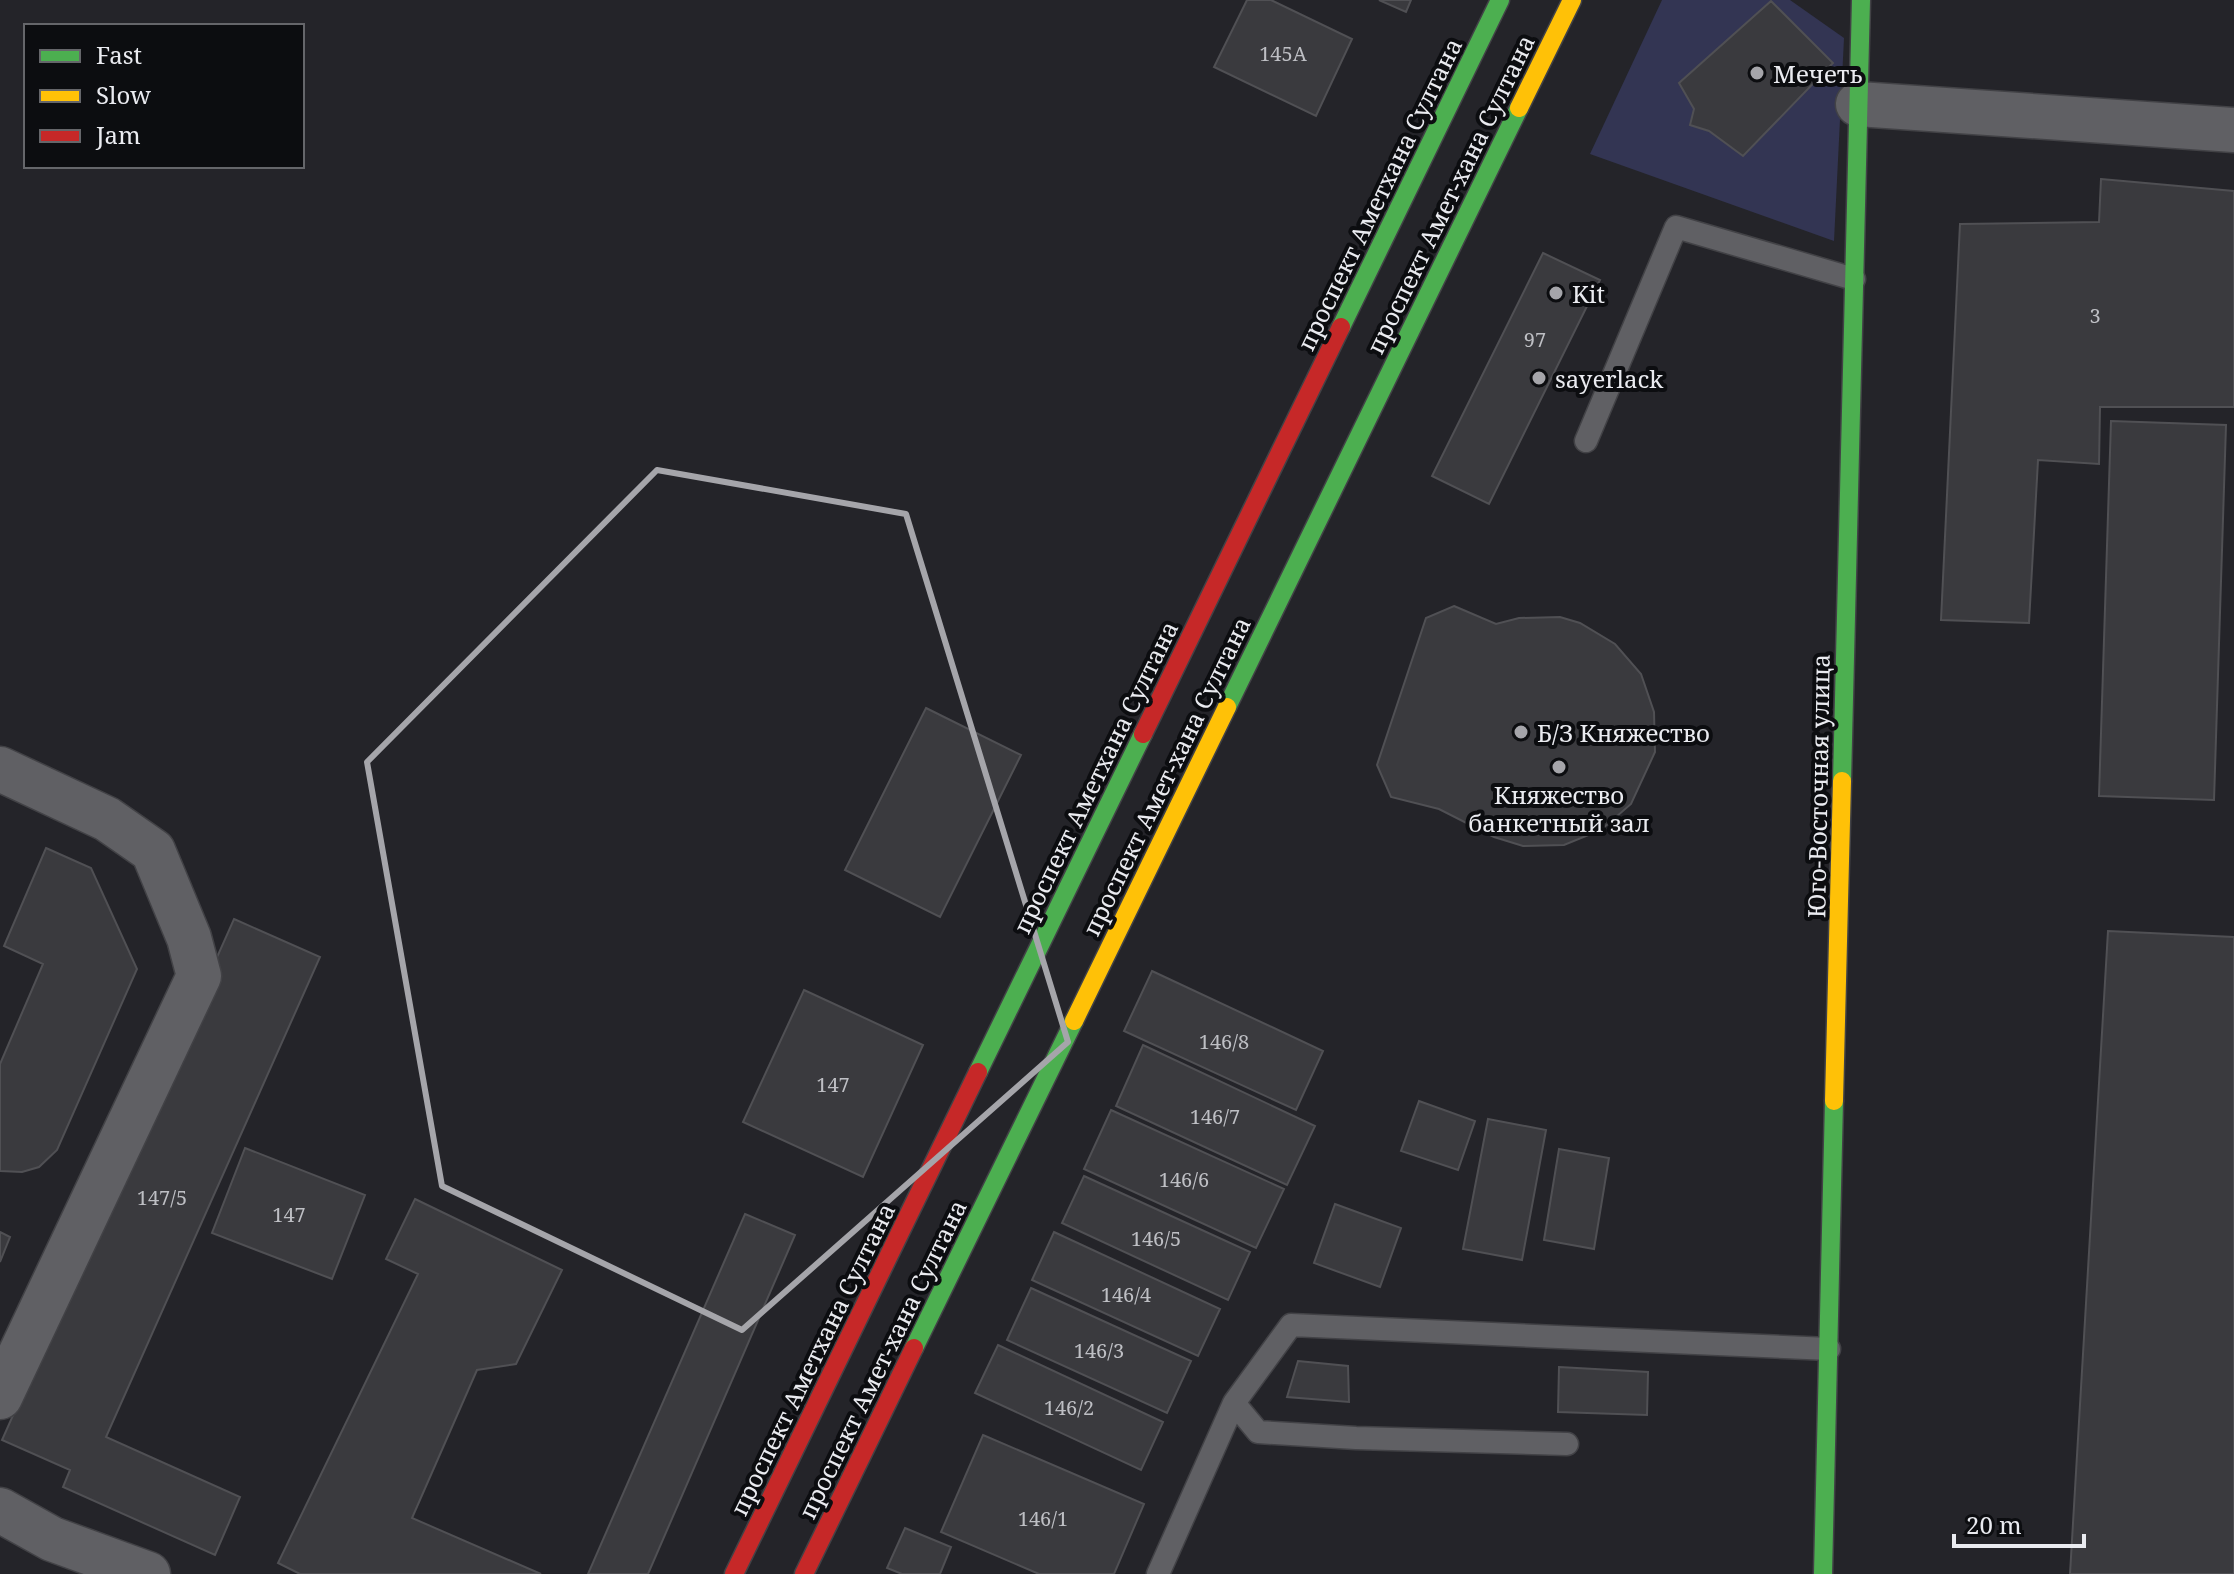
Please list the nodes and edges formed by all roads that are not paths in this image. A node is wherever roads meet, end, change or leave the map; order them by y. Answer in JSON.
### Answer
{"nodes":[{"id":1,"x":1500,"y":0,"type":"edge"},
{"id":2,"x":1572,"y":0,"type":"edge"},
{"id":3,"x":1861,"y":0,"type":"edge"},
{"id":4,"x":1858,"y":104,"type":"junction"},
{"id":5,"x":2234,"y":130,"type":"edge"},
{"id":6,"x":1854,"y":279,"type":"junction"},
{"id":7,"x":1586,"y":441,"type":"dead end"},
{"id":8,"x":0,"y":769,"type":"edge"},
{"id":9,"x":1829,"y":1349,"type":"junction"},
{"id":10,"x":0,"y":1397,"type":"edge"},
{"id":11,"x":1234,"y":1403,"type":"junction"},
{"id":12,"x":1567,"y":1444,"type":"dead end"},
{"id":13,"x":0,"y":1510,"type":"edge"},
{"id":14,"x":148,"y":1574,"type":"edge"},
{"id":15,"x":734,"y":1574,"type":"edge"},
{"id":16,"x":804,"y":1574,"type":"edge"},
{"id":17,"x":1158,"y":1574,"type":"edge"},
{"id":18,"x":1823,"y":1574,"type":"edge"}],
"edges":[{"from":1,"to":15,"type":"main road","name":"проспект Аметхана Султана"},
{"from":2,"to":16,"type":"main road","name":"проспект Амет-хана Султана"},
{"from":3,"to":4,"type":"main road","name":"Юго-Восточная улица"},
{"from":4,"to":5,"type":"street"},
{"from":4,"to":6,"type":"main road","name":"Юго-Восточная улица"},
{"from":6,"to":7,"type":"lane"},
{"from":6,"to":9,"type":"main road","name":"Юго-Восточная улица"},
{"from":8,"to":10,"type":"street"},
{"from":9,"to":11,"type":"lane"},
{"from":9,"to":18,"type":"main road","name":"Юго-Восточная улица"},
{"from":11,"to":12,"type":"lane"},
{"from":11,"to":17,"type":"lane"},
{"from":13,"to":14,"type":"street"}]}
